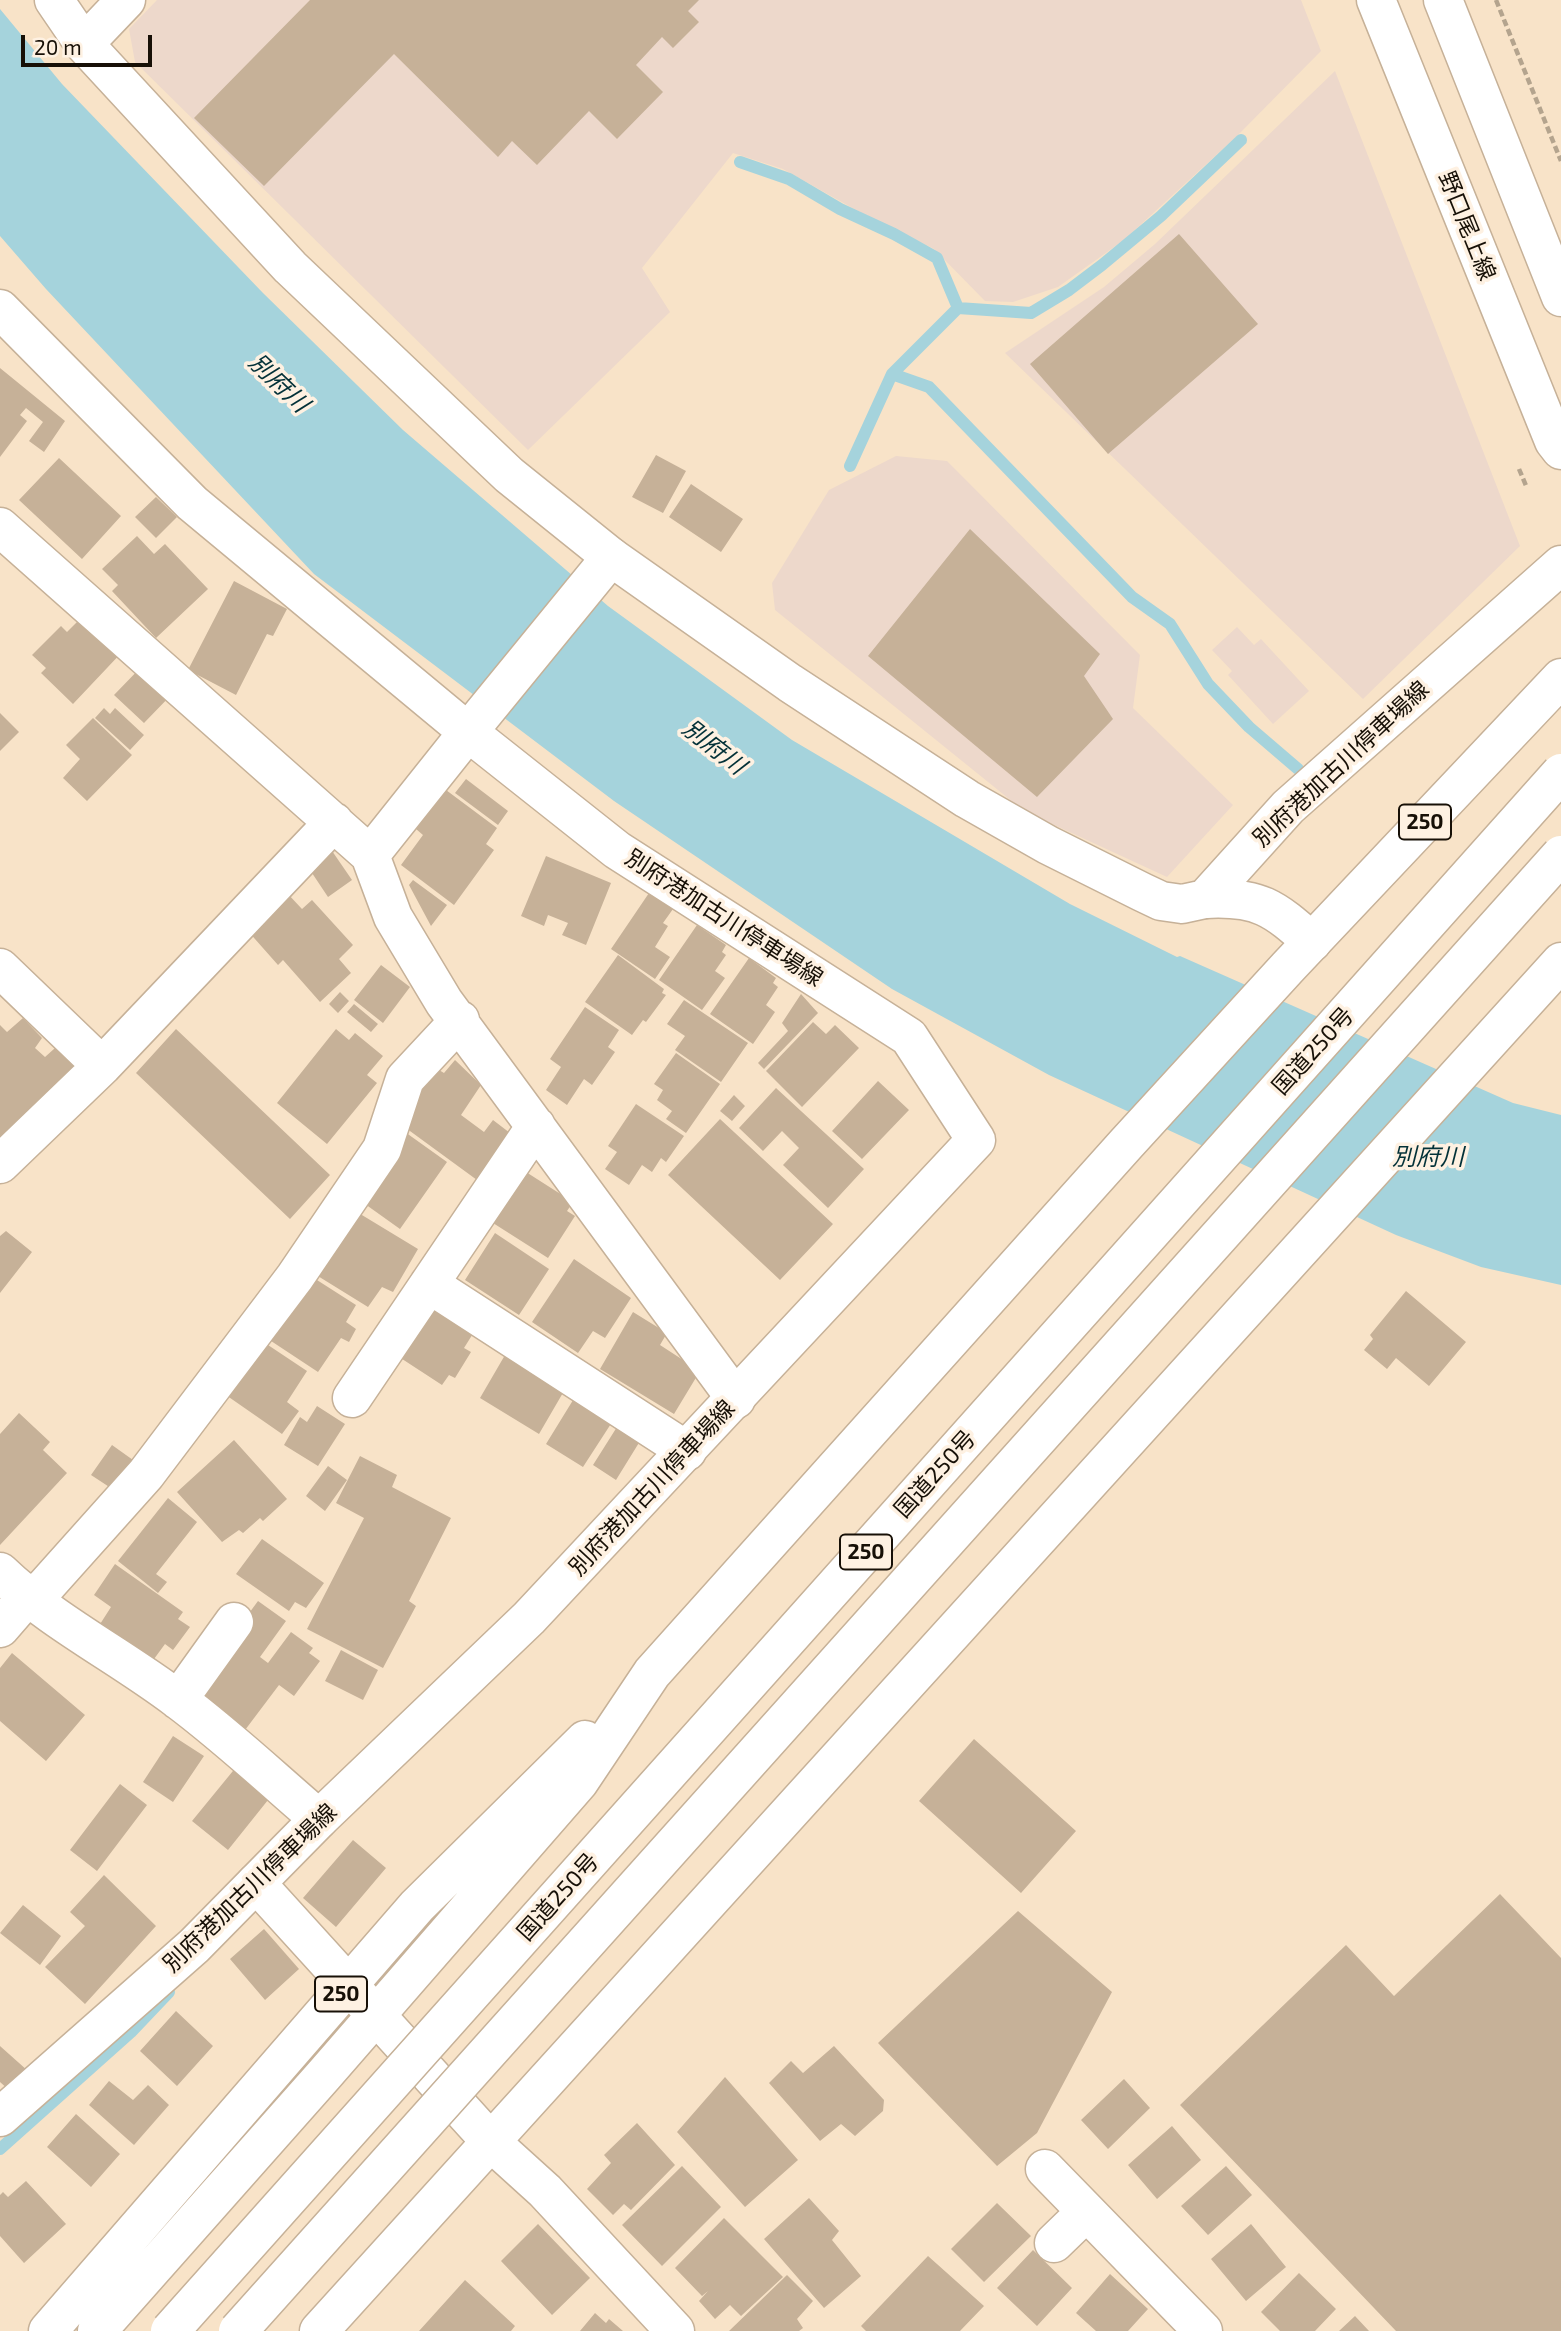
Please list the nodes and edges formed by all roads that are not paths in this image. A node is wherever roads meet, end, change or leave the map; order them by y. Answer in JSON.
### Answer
{"nodes":[{"id":1,"x":54,"y":0,"type":"edge"},
{"id":2,"x":126,"y":0,"type":"edge"},
{"id":3,"x":1376,"y":0,"type":"edge"},
{"id":4,"x":1443,"y":0,"type":"edge"},
{"id":5,"x":84,"y":44,"type":"junction"},
{"id":6,"x":1561,"y":298,"type":"edge"},
{"id":7,"x":5,"y":326,"type":"edge"},
{"id":8,"x":1561,"y":450,"type":"edge"},
{"id":9,"x":2,"y":533,"type":"edge"},
{"id":10,"x":604,"y":565,"type":"junction"},
{"id":11,"x":1561,"y":565,"type":"edge"},
{"id":12,"x":1561,"y":678,"type":"edge"},
{"id":13,"x":474,"y":725,"type":"junction"},
{"id":14,"x":1561,"y":773,"type":"edge"},
{"id":15,"x":334,"y":822,"type":"junction"},
{"id":16,"x":370,"y":855,"type":"junction"},
{"id":17,"x":1561,"y":855,"type":"edge"},
{"id":18,"x":1205,"y":899,"type":"junction"},
{"id":19,"x":1300,"y":954,"type":"junction"},
{"id":20,"x":1561,"y":962,"type":"edge"},
{"id":21,"x":0,"y":968,"type":"edge"},
{"id":22,"x":460,"y":1020,"type":"junction"},
{"id":23,"x":102,"y":1066,"type":"junction"},
{"id":24,"x":536,"y":1126,"type":"junction"},
{"id":25,"x":0,"y":1164,"type":"edge"},
{"id":26,"x":429,"y":1284,"type":"junction"},
{"id":27,"x":352,"y":1398,"type":"dead end"},
{"id":28,"x":736,"y":1399,"type":"junction"},
{"id":29,"x":687,"y":1451,"type":"junction"},
{"id":30,"x":13,"y":1585,"type":"edge"},
{"id":31,"x":234,"y":1622,"type":"dead end"},
{"id":32,"x":0,"y":1628,"type":"edge"},
{"id":33,"x":652,"y":1673,"type":"junction"},
{"id":34,"x":178,"y":1700,"type":"junction"},
{"id":35,"x":319,"y":1819,"type":"junction"},
{"id":36,"x":256,"y":1883,"type":"junction"},
{"id":37,"x":349,"y":1984,"type":"junction"},
{"id":38,"x":377,"y":2015,"type":"junction"},
{"id":39,"x":0,"y":2117,"type":"edge"},
{"id":40,"x":492,"y":2143,"type":"junction"},
{"id":41,"x":1045,"y":2169,"type":"dead end"},
{"id":42,"x":1085,"y":2213,"type":"junction"},
{"id":43,"x":1054,"y":2243,"type":"dead end"},
{"id":44,"x":48,"y":2331,"type":"edge"},
{"id":45,"x":97,"y":2331,"type":"edge"},
{"id":46,"x":170,"y":2331,"type":"edge"},
{"id":47,"x":238,"y":2331,"type":"edge"},
{"id":48,"x":319,"y":2331,"type":"edge"},
{"id":49,"x":675,"y":2331,"type":"edge"},
{"id":50,"x":1203,"y":2331,"type":"edge"}],
"edges":[{"from":1,"to":5,"type":"main road"},
{"from":2,"to":5,"type":"main road"},
{"from":3,"to":8,"type":"main road","name":"野口尾上線"},
{"from":4,"to":6,"type":"main road"},
{"from":5,"to":10,"type":"main road"},
{"from":7,"to":13,"type":"main road"},
{"from":9,"to":15,"type":"main road"},
{"from":10,"to":13,"type":"main road"},
{"from":10,"to":18,"type":"main road"},
{"from":11,"to":18,"type":"main road","name":"別府港加古川停車場線"},
{"from":12,"to":19,"type":"main road","number":"250"},
{"from":13,"to":16,"type":"main road"},
{"from":13,"to":28,"type":"main road","name":"別府港加古川停車場線"},
{"from":14,"to":46,"type":"main road","name":"国道250号","number":"250","bridge":true},
{"from":15,"to":16,"type":"main road"},
{"from":15,"to":23,"type":"main road"},
{"from":16,"to":22,"type":"main road"},
{"from":17,"to":47,"type":"main road","number":"250","bridge":true},
{"from":18,"to":19,"type":"main road"},
{"from":19,"to":33,"type":"main road","number":"250"},
{"from":20,"to":40,"type":"main road"},
{"from":21,"to":23,"type":"main road"},
{"from":22,"to":24,"type":"main road"},
{"from":22,"to":30,"type":"main road"},
{"from":23,"to":25,"type":"main road"},
{"from":24,"to":26,"type":"main road"},
{"from":24,"to":28,"type":"main road"},
{"from":26,"to":27,"type":"main road"},
{"from":26,"to":29,"type":"main road"},
{"from":28,"to":29,"type":"main road","name":"別府港加古川停車場線"},
{"from":29,"to":35,"type":"main road","name":"別府港加古川停車場線"},
{"from":30,"to":32,"type":"main road"},
{"from":30,"to":34,"type":"main road"},
{"from":31,"to":34,"type":"main road"},
{"from":33,"to":37,"type":"main road","number":"250"},
{"from":33,"to":38,"type":"main road","number":"250"},
{"from":34,"to":35,"type":"main road"},
{"from":35,"to":36,"type":"main road","name":"別府港加古川停車場線"},
{"from":36,"to":37,"type":"main road"},
{"from":36,"to":39,"type":"main road","name":"別府港加古川停車場線"},
{"from":37,"to":38,"type":"main road"},
{"from":37,"to":44,"type":"main road","number":"250"},
{"from":38,"to":40,"type":"main road"},
{"from":38,"to":45,"type":"main road","number":"250"},
{"from":40,"to":48,"type":"main road"},
{"from":40,"to":49,"type":"main road"},
{"from":41,"to":42,"type":"main road"},
{"from":42,"to":43,"type":"main road"},
{"from":42,"to":50,"type":"main road"}]}
